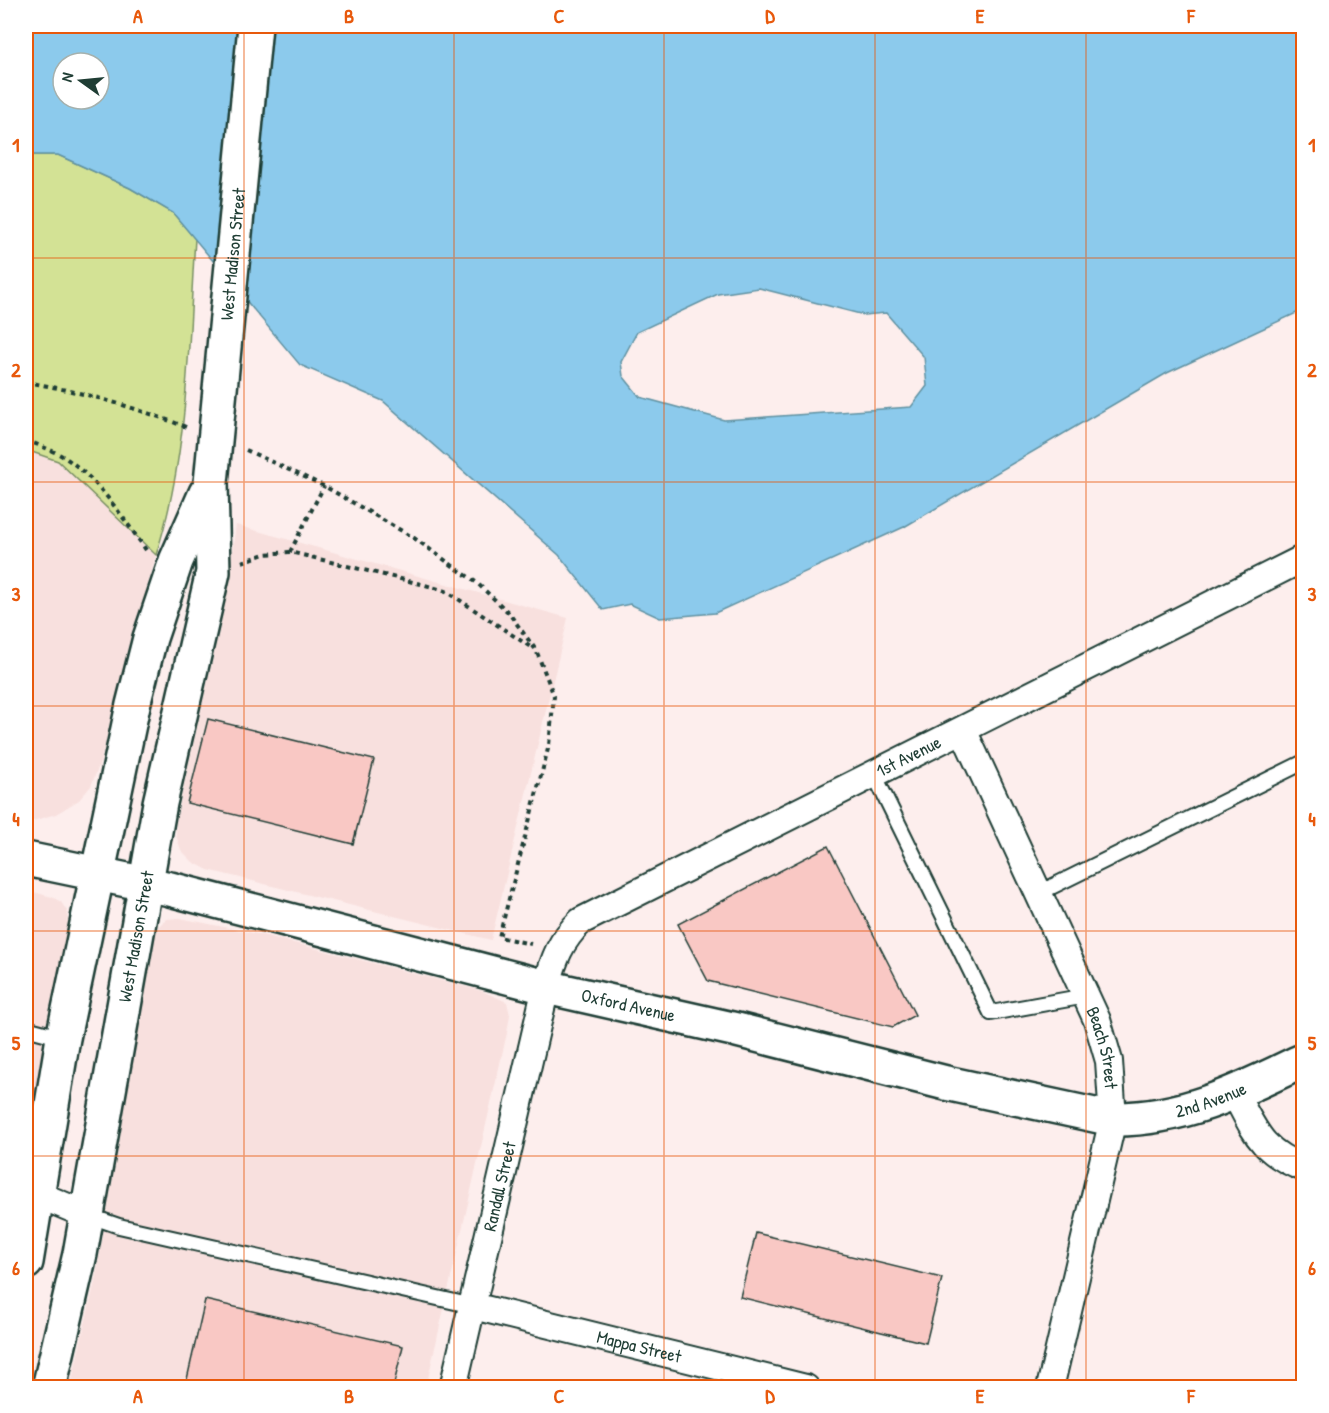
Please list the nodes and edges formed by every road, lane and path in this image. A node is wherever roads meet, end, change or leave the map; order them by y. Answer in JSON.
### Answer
{"nodes":[{"id":1,"x":255,"y":26,"type":"edge"},
{"id":2,"x":26,"y":382,"type":"edge"},
{"id":3,"x":191,"y":429,"type":"dead end"},
{"id":4,"x":26,"y":440,"type":"edge"},
{"id":5,"x":235,"y":446,"type":"dead end"},
{"id":6,"x":211,"y":483,"type":"junction"},
{"id":7,"x":324,"y":486,"type":"junction"},
{"id":8,"x":290,"y":552,"type":"junction"},
{"id":9,"x":149,"y":556,"type":"dead end"},
{"id":10,"x":1304,"y":558,"type":"edge"},
{"id":11,"x":237,"y":564,"type":"dead end"},
{"id":12,"x":536,"y":650,"type":"junction"},
{"id":13,"x":963,"y":730,"type":"junction"},
{"id":14,"x":1304,"y":762,"type":"edge"},
{"id":15,"x":874,"y":774,"type":"junction"},
{"id":16,"x":26,"y":859,"type":"edge"},
{"id":17,"x":99,"y":874,"type":"junction"},
{"id":18,"x":145,"y":883,"type":"junction"},
{"id":19,"x":1039,"y":893,"type":"junction"},
{"id":20,"x":534,"y":944,"type":"dead end"},
{"id":21,"x":546,"y":987,"type":"junction"},
{"id":22,"x":1086,"y":996,"type":"junction"},
{"id":23,"x":26,"y":1028,"type":"edge"},
{"id":24,"x":63,"y":1038,"type":"junction"},
{"id":25,"x":1304,"y":1060,"type":"edge"},
{"id":26,"x":1235,"y":1094,"type":"junction"},
{"id":27,"x":1113,"y":1119,"type":"junction"},
{"id":28,"x":1304,"y":1168,"type":"edge"},
{"id":29,"x":32,"y":1195,"type":"edge"},
{"id":30,"x":87,"y":1215,"type":"junction"},
{"id":31,"x":26,"y":1262,"type":"edge"},
{"id":32,"x":473,"y":1306,"type":"junction"},
{"id":33,"x":50,"y":1388,"type":"edge"},
{"id":34,"x":453,"y":1388,"type":"edge"},
{"id":35,"x":806,"y":1388,"type":"edge"},
{"id":36,"x":1050,"y":1388,"type":"edge"}],
"edges":[{"from":1,"to":6,"type":"main road","name":"West Madison Street","bridge":true},
{"from":2,"to":3,"type":"path"},
{"from":4,"to":9,"type":"path"},
{"from":5,"to":7,"type":"path"},
{"from":6,"to":17,"type":"main road","name":"West Madison Street"},
{"from":6,"to":18,"type":"main road","name":"West Madison Street"},
{"from":7,"to":8,"type":"path"},
{"from":7,"to":12,"type":"path"},
{"from":8,"to":11,"type":"path"},
{"from":8,"to":12,"type":"path"},
{"from":10,"to":13,"type":"street","name":"1st Avenue"},
{"from":12,"to":20,"type":"path"},
{"from":13,"to":15,"type":"street","name":"1st Avenue"},
{"from":13,"to":19,"type":"street","name":"Beach Street"},
{"from":14,"to":19,"type":"lane"},
{"from":15,"to":21,"type":"street","name":"1st Avenue"},
{"from":15,"to":22,"type":"lane"},
{"from":16,"to":17,"type":"main road","name":"Oxford Avenue"},
{"from":17,"to":18,"type":"main road","name":"Oxford Avenue"},
{"from":17,"to":24,"type":"main road","name":"West Madison Street"},
{"from":18,"to":21,"type":"main road","name":"Oxford Avenue"},
{"from":18,"to":30,"type":"main road","name":"West Madison Street"},
{"from":19,"to":22,"type":"street","name":"Beach Street"},
{"from":21,"to":27,"type":"main road","name":"Oxford Avenue"},
{"from":21,"to":32,"type":"street","name":"Randall Street"},
{"from":22,"to":27,"type":"street","name":"Beach Street"},
{"from":23,"to":24,"type":"lane"},
{"from":24,"to":29,"type":"main road","name":"West Madison Street"},
{"from":25,"to":26,"type":"main road","name":"2nd Avenue"},
{"from":26,"to":27,"type":"main road","name":"2nd Avenue"},
{"from":26,"to":28,"type":"street"},
{"from":27,"to":36,"type":"street","name":"Beach Street"},
{"from":29,"to":30,"type":"street"},
{"from":29,"to":31,"type":"main road","name":"West Madison Street"},
{"from":30,"to":32,"type":"lane"},
{"from":30,"to":33,"type":"main road","name":"West Madison Street"},
{"from":32,"to":34,"type":"street","name":"Randall Street"},
{"from":32,"to":35,"type":"street","name":"Mappa Street"}]}
